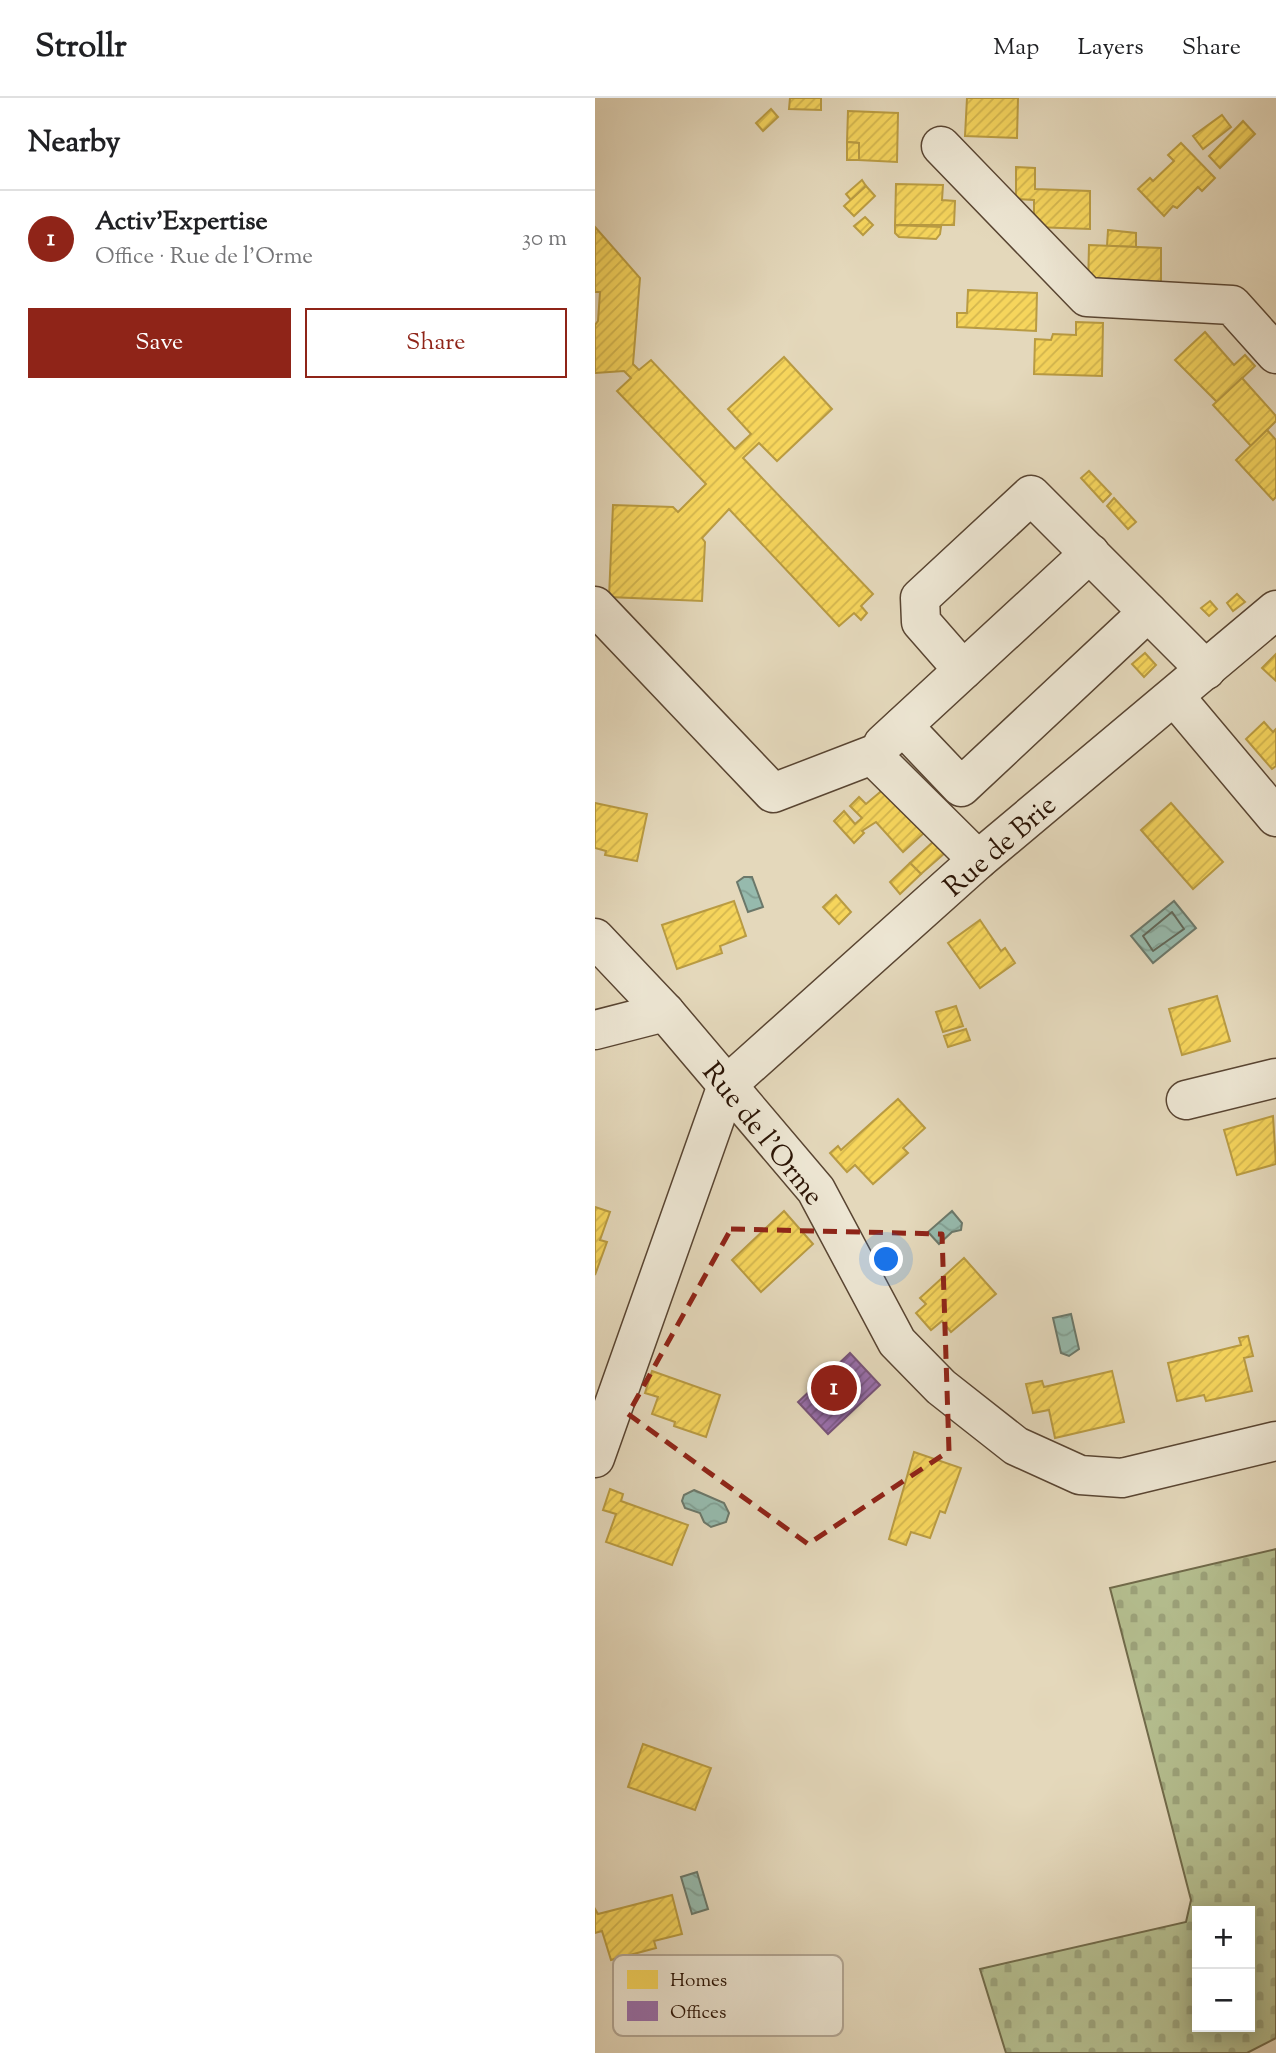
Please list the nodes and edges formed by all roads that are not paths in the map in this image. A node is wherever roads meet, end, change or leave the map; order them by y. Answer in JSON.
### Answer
{"nodes":[{"id":1,"x":941,"y":146,"type":"dead end"},
{"id":2,"x":1276,"y":354,"type":"edge"},
{"id":3,"x":1090,"y":552,"type":"junction"},
{"id":4,"x":595,"y":606,"type":"edge"},
{"id":5,"x":1276,"y":610,"type":"edge"},
{"id":6,"x":1149,"y":612,"type":"junction"},
{"id":7,"x":963,"y":670,"type":"junction"},
{"id":8,"x":1206,"y":670,"type":"junction"},
{"id":9,"x":1175,"y":696,"type":"junction"},
{"id":10,"x":903,"y":726,"type":"junction"},
{"id":11,"x":871,"y":755,"type":"junction"},
{"id":12,"x":1276,"y":817,"type":"edge"},
{"id":13,"x":978,"y":860,"type":"junction"},
{"id":14,"x":595,"y":938,"type":"edge"},
{"id":15,"x":665,"y":1012,"type":"junction"},
{"id":16,"x":595,"y":1030,"type":"edge"},
{"id":17,"x":1276,"y":1078,"type":"edge"},
{"id":18,"x":727,"y":1085,"type":"junction"},
{"id":19,"x":1186,"y":1100,"type":"dead end"},
{"id":20,"x":1276,"y":1441,"type":"edge"},
{"id":21,"x":595,"y":1458,"type":"edge"}],
"edges":[{"from":1,"to":2,"type":"street"},
{"from":3,"to":6,"type":"street"},
{"from":3,"to":7,"type":"street"},
{"from":3,"to":7,"type":"street"},
{"from":4,"to":11,"type":"street"},
{"from":5,"to":8,"type":"street","name":"Rue de Brie"},
{"from":6,"to":8,"type":"street"},
{"from":6,"to":10,"type":"street"},
{"from":7,"to":10,"type":"street"},
{"from":8,"to":9,"type":"street","name":"Rue de Brie"},
{"from":9,"to":12,"type":"street"},
{"from":9,"to":13,"type":"street","name":"Rue de Brie"},
{"from":10,"to":11,"type":"street"},
{"from":11,"to":13,"type":"street"},
{"from":13,"to":18,"type":"street","name":"Rue de Brie"},
{"from":14,"to":15,"type":"street","name":"Rue de l'Orme"},
{"from":15,"to":16,"type":"street"},
{"from":15,"to":18,"type":"street","name":"Rue de l'Orme"},
{"from":17,"to":19,"type":"street"},
{"from":18,"to":20,"type":"street","name":"Rue de l'Orme"},
{"from":18,"to":21,"type":"street"}]}
